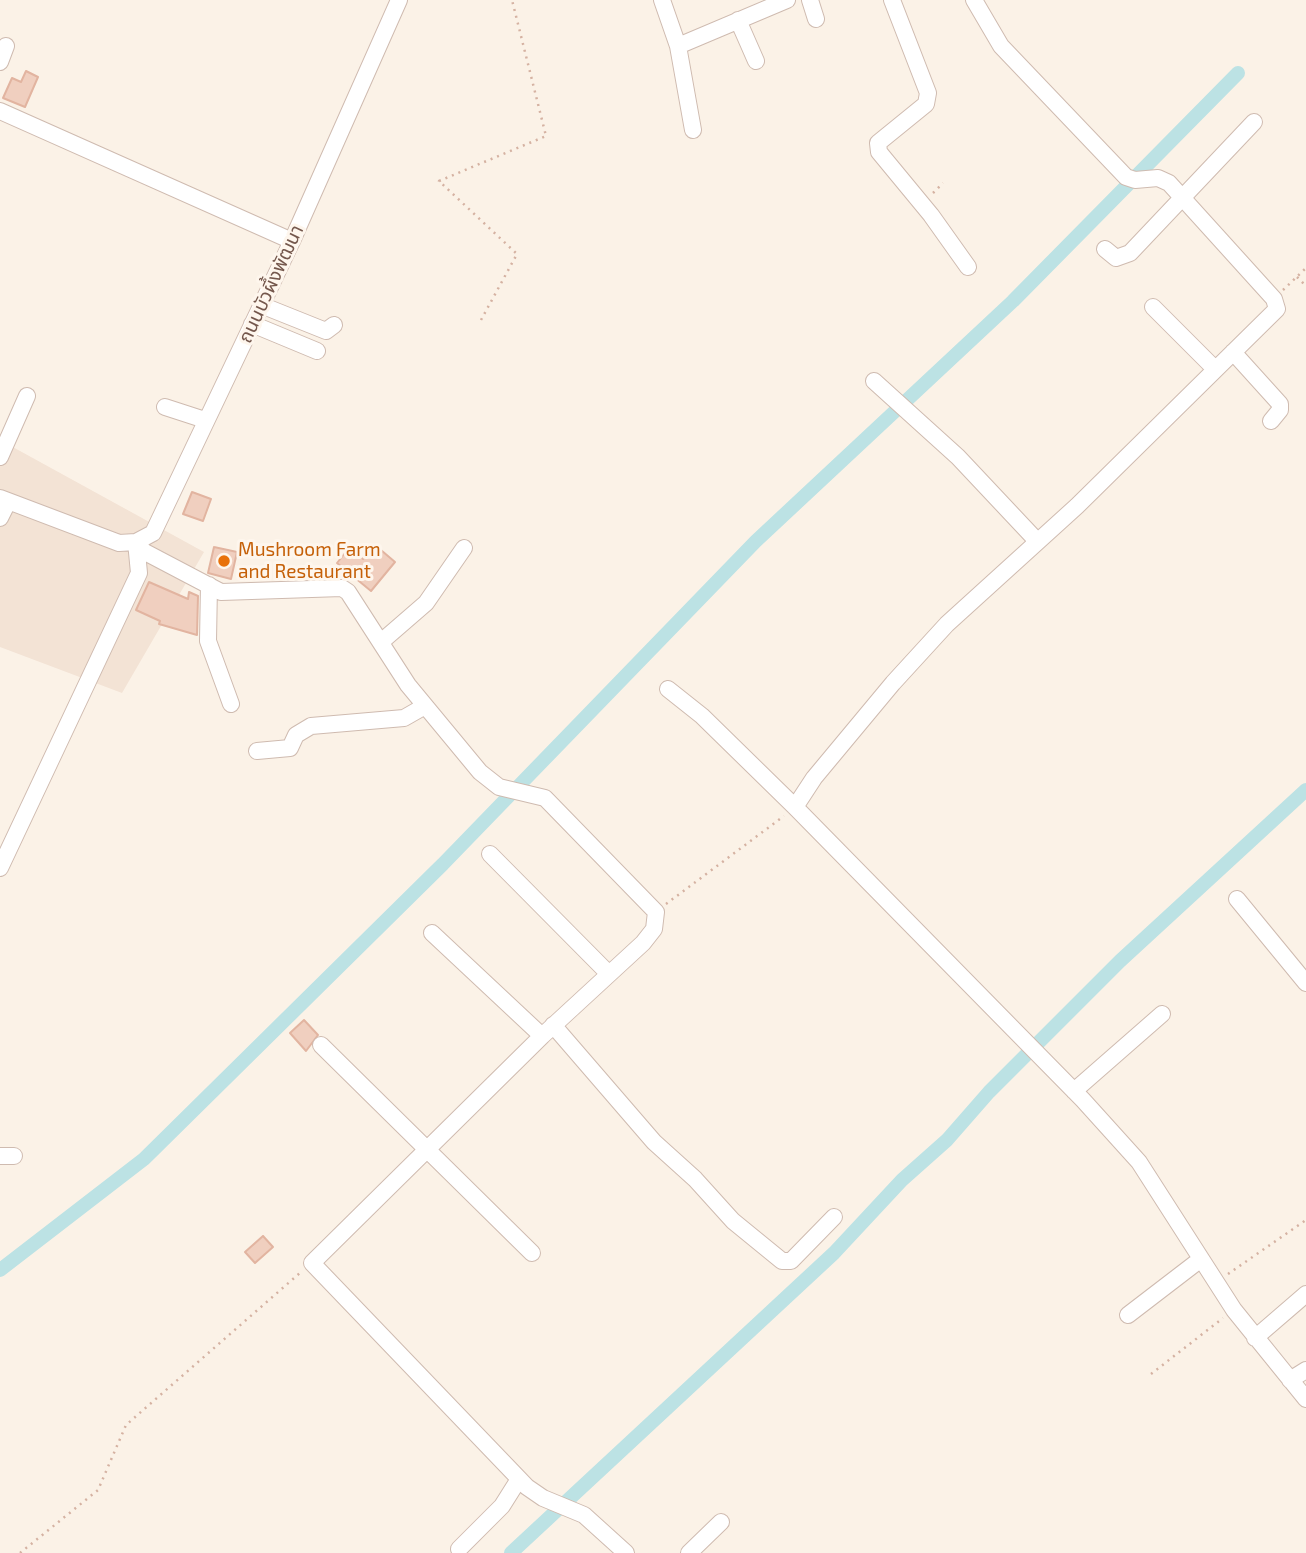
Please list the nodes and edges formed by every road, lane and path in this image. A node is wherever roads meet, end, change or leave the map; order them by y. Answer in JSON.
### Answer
{"nodes":[{"id":1,"x":399,"y":0,"type":"edge"},
{"id":2,"x":512,"y":0,"type":"edge"},
{"id":3,"x":662,"y":0,"type":"edge"},
{"id":4,"x":788,"y":0,"type":"edge"},
{"id":5,"x":810,"y":0,"type":"edge"},
{"id":6,"x":892,"y":0,"type":"edge"},
{"id":7,"x":974,"y":0,"type":"edge"},
{"id":8,"x":816,"y":19,"type":"dead end"},
{"id":9,"x":738,"y":20,"type":"junction"},
{"id":10,"x":6,"y":46,"type":"dead end"},
{"id":11,"x":678,"y":46,"type":"junction"},
{"id":12,"x":756,"y":61,"type":"dead end"},
{"id":13,"x":0,"y":62,"type":"edge"},
{"id":14,"x":0,"y":111,"type":"edge"},
{"id":15,"x":1254,"y":122,"type":"dead end"},
{"id":16,"x":693,"y":130,"type":"dead end"},
{"id":17,"x":1184,"y":199,"type":"junction"},
{"id":18,"x":292,"y":241,"type":"junction"},
{"id":19,"x":1105,"y":249,"type":"dead end"},
{"id":20,"x":968,"y":267,"type":"dead end"},
{"id":21,"x":1306,"y":268,"type":"edge"},
{"id":22,"x":1297,"y":277,"type":"junction"},
{"id":23,"x":1306,"y":286,"type":"edge"},
{"id":24,"x":1274,"y":299,"type":"junction"},
{"id":25,"x":261,"y":305,"type":"junction"},
{"id":26,"x":1153,"y":307,"type":"dead end"},
{"id":27,"x":481,"y":320,"type":"dead end"},
{"id":28,"x":252,"y":324,"type":"junction"},
{"id":29,"x":334,"y":325,"type":"dead end"},
{"id":30,"x":317,"y":351,"type":"dead end"},
{"id":31,"x":1233,"y":352,"type":"junction"},
{"id":32,"x":1215,"y":369,"type":"junction"},
{"id":33,"x":874,"y":381,"type":"dead end"},
{"id":34,"x":27,"y":396,"type":"dead end"},
{"id":35,"x":165,"y":407,"type":"dead end"},
{"id":36,"x":205,"y":420,"type":"junction"},
{"id":37,"x":1271,"y":421,"type":"dead end"},
{"id":38,"x":0,"y":457,"type":"edge"},
{"id":39,"x":4,"y":500,"type":"edge"},
{"id":40,"x":0,"y":518,"type":"edge"},
{"id":41,"x":1037,"y":541,"type":"junction"},
{"id":42,"x":131,"y":542,"type":"junction"},
{"id":43,"x":464,"y":548,"type":"dead end"},
{"id":44,"x":209,"y":585,"type":"junction"},
{"id":45,"x":381,"y":642,"type":"junction"},
{"id":46,"x":668,"y":689,"type":"dead end"},
{"id":47,"x":231,"y":704,"type":"dead end"},
{"id":48,"x":425,"y":706,"type":"junction"},
{"id":49,"x":257,"y":751,"type":"dead end"},
{"id":50,"x":795,"y":807,"type":"junction"},
{"id":51,"x":491,"y":854,"type":"dead end"},
{"id":52,"x":0,"y":868,"type":"edge"},
{"id":53,"x":1237,"y":899,"type":"dead end"},
{"id":54,"x":656,"y":912,"type":"junction"},
{"id":55,"x":432,"y":933,"type":"dead end"},
{"id":56,"x":610,"y":974,"type":"junction"},
{"id":57,"x":1306,"y":984,"type":"edge"},
{"id":58,"x":1162,"y":1014,"type":"dead end"},
{"id":59,"x":547,"y":1030,"type":"junction"},
{"id":60,"x":321,"y":1045,"type":"dead end"},
{"id":61,"x":1074,"y":1091,"type":"junction"},
{"id":62,"x":425,"y":1149,"type":"junction"},
{"id":63,"x":834,"y":1217,"type":"dead end"},
{"id":64,"x":1306,"y":1220,"type":"edge"},
{"id":65,"x":532,"y":1253,"type":"dead end"},
{"id":66,"x":1201,"y":1259,"type":"junction"},
{"id":67,"x":312,"y":1262,"type":"junction"},
{"id":68,"x":1215,"y":1283,"type":"junction"},
{"id":69,"x":1306,"y":1294,"type":"edge"},
{"id":70,"x":1234,"y":1310,"type":"junction"},
{"id":71,"x":1128,"y":1315,"type":"dead end"},
{"id":72,"x":1255,"y":1338,"type":"junction"},
{"id":73,"x":1306,"y":1370,"type":"edge"},
{"id":74,"x":1151,"y":1374,"type":"dead end"},
{"id":75,"x":1290,"y":1380,"type":"junction"},
{"id":76,"x":1306,"y":1399,"type":"edge"},
{"id":77,"x":519,"y":1479,"type":"junction"},
{"id":78,"x":721,"y":1522,"type":"dead end"},
{"id":79,"x":459,"y":1549,"type":"dead end"},
{"id":80,"x":20,"y":1553,"type":"edge"},
{"id":81,"x":626,"y":1553,"type":"edge"},
{"id":82,"x":689,"y":1553,"type":"edge"}],
"edges":[{"from":1,"to":18,"type":"street","name":"ถนนบัวผึ้งพัฒนา"},
{"from":2,"to":27,"type":"path"},
{"from":3,"to":11,"type":"street"},
{"from":4,"to":9,"type":"street"},
{"from":5,"to":8,"type":"street"},
{"from":6,"to":20,"type":"street"},
{"from":7,"to":17,"type":"street"},
{"from":9,"to":11,"type":"street"},
{"from":9,"to":12,"type":"street"},
{"from":10,"to":13,"type":"street"},
{"from":11,"to":16,"type":"street"},
{"from":14,"to":18,"type":"street"},
{"from":15,"to":17,"type":"street"},
{"from":17,"to":19,"type":"street"},
{"from":17,"to":24,"type":"street"},
{"from":18,"to":25,"type":"street","name":"ถนนบัวผึ้งพัฒนา"},
{"from":21,"to":22,"type":"path"},
{"from":22,"to":23,"type":"path"},
{"from":22,"to":24,"type":"path"},
{"from":24,"to":31,"type":"street"},
{"from":25,"to":28,"type":"street","name":"ถนนบัวผึ้งพัฒนา"},
{"from":25,"to":29,"type":"street"},
{"from":26,"to":32,"type":"street"},
{"from":28,"to":30,"type":"street"},
{"from":28,"to":36,"type":"street","name":"ถนนบัวผึ้งพัฒนา"},
{"from":31,"to":32,"type":"street"},
{"from":31,"to":37,"type":"street"},
{"from":32,"to":41,"type":"street"},
{"from":33,"to":41,"type":"street"},
{"from":34,"to":38,"type":"street"},
{"from":35,"to":36,"type":"street"},
{"from":36,"to":42,"type":"street","name":"ถนนบัวผึ้งพัฒนา"},
{"from":39,"to":40,"type":"street"},
{"from":39,"to":42,"type":"street"},
{"from":41,"to":50,"type":"street"},
{"from":42,"to":44,"type":"street"},
{"from":42,"to":52,"type":"street"},
{"from":43,"to":45,"type":"street"},
{"from":44,"to":45,"type":"street"},
{"from":44,"to":47,"type":"street"},
{"from":45,"to":48,"type":"street"},
{"from":46,"to":50,"type":"street"},
{"from":48,"to":49,"type":"street"},
{"from":48,"to":54,"type":"street"},
{"from":50,"to":54,"type":"path"},
{"from":50,"to":61,"type":"street"},
{"from":51,"to":56,"type":"street"},
{"from":53,"to":57,"type":"street"},
{"from":54,"to":56,"type":"street"},
{"from":55,"to":59,"type":"street"},
{"from":56,"to":59,"type":"street"},
{"from":58,"to":61,"type":"street"},
{"from":59,"to":62,"type":"street"},
{"from":59,"to":63,"type":"street"},
{"from":60,"to":62,"type":"street"},
{"from":61,"to":66,"type":"street"},
{"from":62,"to":65,"type":"street"},
{"from":62,"to":67,"type":"street"},
{"from":64,"to":68,"type":"path"},
{"from":66,"to":68,"type":"street"},
{"from":66,"to":71,"type":"street"},
{"from":67,"to":77,"type":"street"},
{"from":67,"to":80,"type":"path"},
{"from":68,"to":70,"type":"street"},
{"from":69,"to":72,"type":"street"},
{"from":70,"to":72,"type":"street"},
{"from":70,"to":74,"type":"path"},
{"from":72,"to":75,"type":"street"},
{"from":73,"to":75,"type":"street"},
{"from":75,"to":76,"type":"street"},
{"from":77,"to":79,"type":"street"},
{"from":77,"to":81,"type":"street"},
{"from":78,"to":82,"type":"street"}]}
